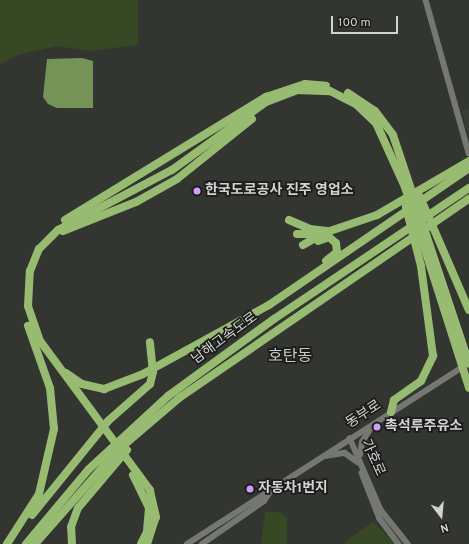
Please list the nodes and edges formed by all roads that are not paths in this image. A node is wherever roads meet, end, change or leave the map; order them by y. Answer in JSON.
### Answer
{"nodes":[{"id":1,"x":426,"y":0,"type":"edge"},
{"id":2,"x":469,"y":154,"type":"edge"},
{"id":3,"x":469,"y":161,"type":"edge"},
{"id":4,"x":399,"y":163,"type":"junction"},
{"id":5,"x":469,"y":168,"type":"edge"},
{"id":6,"x":408,"y":186,"type":"junction"},
{"id":7,"x":469,"y":188,"type":"edge"},
{"id":8,"x":469,"y":199,"type":"edge"},
{"id":9,"x":293,"y":223,"type":"dead end"},
{"id":10,"x":332,"y":230,"type":"junction"},
{"id":11,"x":297,"y":234,"type":"dead end"},
{"id":12,"x":320,"y":234,"type":"junction"},
{"id":13,"x":425,"y":241,"type":"junction"},
{"id":14,"x":282,"y":296,"type":"junction"},
{"id":15,"x":469,"y":310,"type":"edge"},
{"id":16,"x":27,"y":320,"type":"junction"},
{"id":17,"x":40,"y":342,"type":"junction"},
{"id":18,"x":150,"y":342,"type":"dead end"},
{"id":19,"x":461,"y":352,"type":"junction"},
{"id":20,"x":469,"y":363,"type":"edge"},
{"id":21,"x":468,"y":385,"type":"edge"},
{"id":22,"x":391,"y":412,"type":"junction"},
{"id":23,"x":94,"y":419,"type":"junction"},
{"id":24,"x":374,"y":423,"type":"junction"},
{"id":25,"x":142,"y":428,"type":"junction"},
{"id":26,"x":350,"y":438,"type":"junction"},
{"id":27,"x":319,"y":458,"type":"junction"},
{"id":28,"x":126,"y":460,"type":"junction"},
{"id":29,"x":359,"y":461,"type":"junction"},
{"id":30,"x":272,"y":489,"type":"junction"},
{"id":31,"x":8,"y":544,"type":"edge"},
{"id":32,"x":26,"y":544,"type":"edge"},
{"id":33,"x":35,"y":544,"type":"edge"},
{"id":34,"x":72,"y":544,"type":"edge"},
{"id":35,"x":141,"y":544,"type":"edge"},
{"id":36,"x":147,"y":544,"type":"edge"},
{"id":37,"x":187,"y":544,"type":"edge"},
{"id":38,"x":202,"y":544,"type":"edge"},
{"id":39,"x":399,"y":544,"type":"edge"},
{"id":40,"x":408,"y":544,"type":"edge"}],
"edges":[{"from":1,"to":2,"type":"street"},
{"from":3,"to":10,"type":"highway"},
{"from":4,"to":6,"type":"highway"},
{"from":4,"to":16,"type":"highway"},
{"from":4,"to":17,"type":"highway"},
{"from":5,"to":14,"type":"highway"},
{"from":6,"to":13,"type":"highway"},
{"from":6,"to":13,"type":"highway"},
{"from":7,"to":32,"type":"highway","name":"남해고속도로"},
{"from":8,"to":25,"type":"highway","name":"남해고속도로"},
{"from":9,"to":10,"type":"highway"},
{"from":10,"to":12,"type":"highway"},
{"from":11,"to":12,"type":"highway"},
{"from":12,"to":14,"type":"highway"},
{"from":13,"to":15,"type":"highway"},
{"from":13,"to":19,"type":"highway"},
{"from":13,"to":22,"type":"highway"},
{"from":14,"to":17,"type":"highway"},
{"from":16,"to":23,"type":"highway"},
{"from":16,"to":31,"type":"highway"},
{"from":17,"to":23,"type":"highway"},
{"from":18,"to":31,"type":"highway"},
{"from":19,"to":20,"type":"highway"},
{"from":19,"to":21,"type":"highway"},
{"from":20,"to":22,"type":"street","name":"동부로"},
{"from":22,"to":24,"type":"street","name":"동부로"},
{"from":23,"to":28,"type":"highway"},
{"from":24,"to":26,"type":"street","name":"동부로"},
{"from":24,"to":29,"type":"street"},
{"from":25,"to":33,"type":"highway","name":"남해고속도로"},
{"from":25,"to":34,"type":"highway"},
{"from":26,"to":27,"type":"street","name":"동부로"},
{"from":26,"to":29,"type":"street","name":"가호로"},
{"from":27,"to":29,"type":"street"},
{"from":27,"to":30,"type":"street","name":"동부로"},
{"from":28,"to":35,"type":"highway"},
{"from":28,"to":36,"type":"highway"},
{"from":29,"to":39,"type":"street","name":"가호로"},
{"from":29,"to":40,"type":"street","name":"가호로"},
{"from":30,"to":37,"type":"street","name":"동부로"},
{"from":30,"to":38,"type":"street","name":"동부로"}]}
